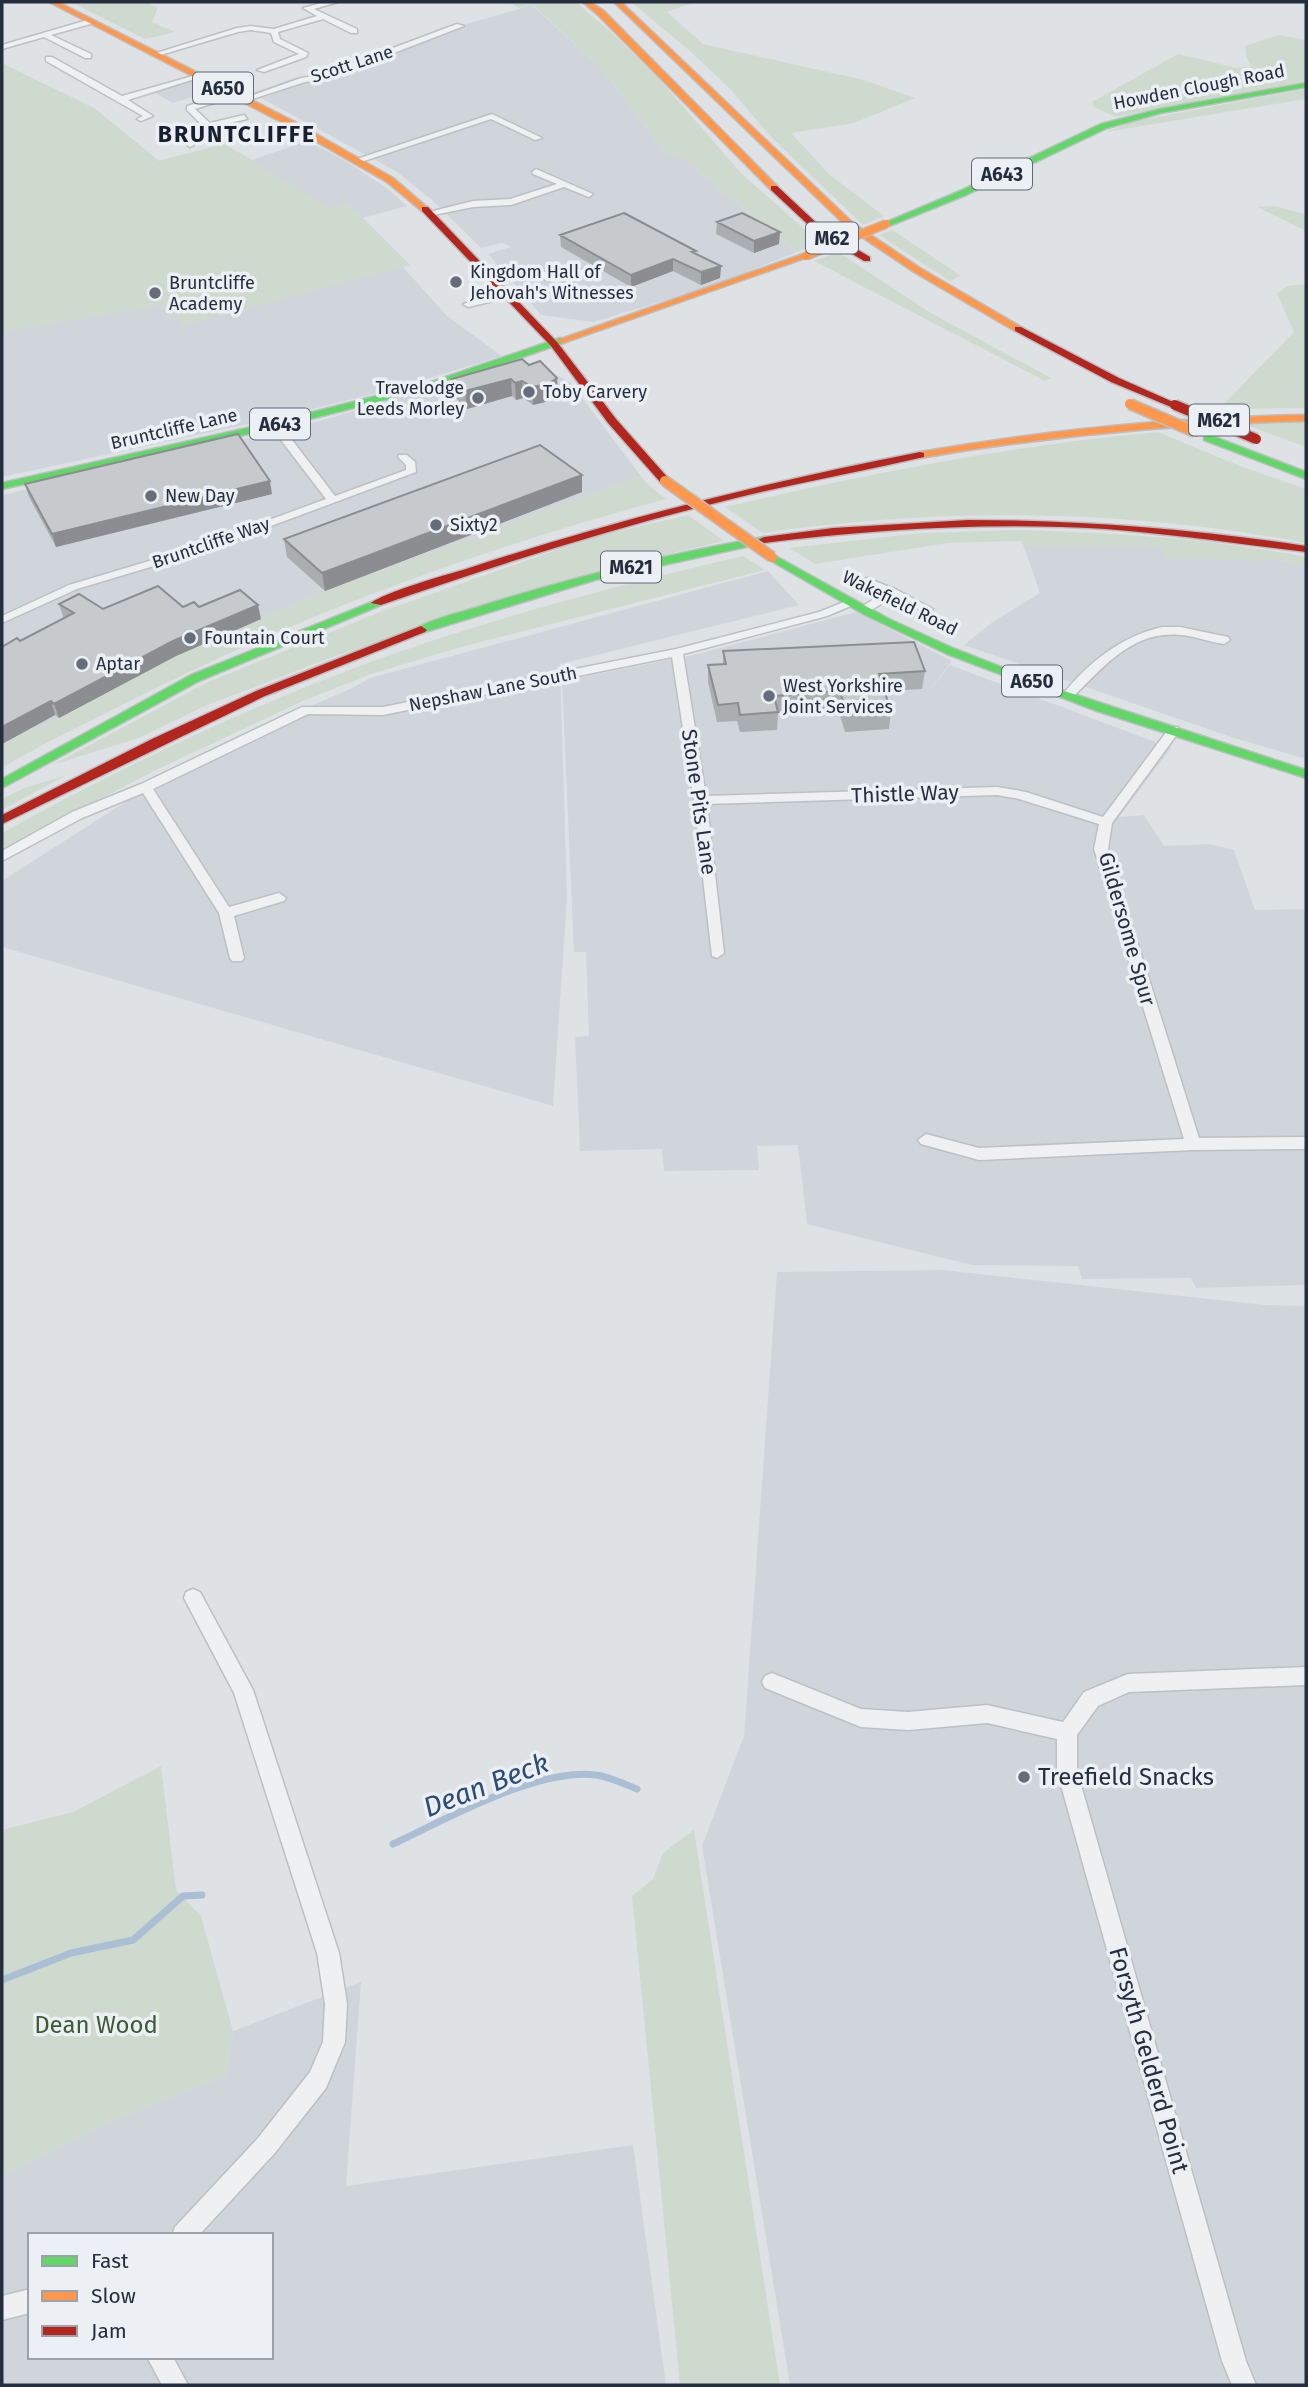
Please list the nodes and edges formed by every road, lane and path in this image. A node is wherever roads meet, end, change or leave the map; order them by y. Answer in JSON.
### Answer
{"nodes":[{"id":1,"x":53,"y":2,"type":"edge"},
{"id":2,"x":334,"y":2,"type":"edge"},
{"id":3,"x":586,"y":2,"type":"edge"},
{"id":4,"x":617,"y":2,"type":"edge"},
{"id":5,"x":321,"y":17,"type":"junction"},
{"id":6,"x":91,"y":21,"type":"junction"},
{"id":7,"x":460,"y":26,"type":"dead end"},
{"id":8,"x":274,"y":31,"type":"junction"},
{"id":9,"x":354,"y":31,"type":"dead end"},
{"id":10,"x":43,"y":34,"type":"junction"},
{"id":11,"x":2,"y":47,"type":"edge"},
{"id":12,"x":157,"y":54,"type":"junction"},
{"id":13,"x":88,"y":56,"type":"dead end"},
{"id":14,"x":49,"y":59,"type":"dead end"},
{"id":15,"x":261,"y":70,"type":"dead end"},
{"id":16,"x":200,"y":76,"type":"junction"},
{"id":17,"x":1306,"y":85,"type":"edge"},
{"id":18,"x":239,"y":97,"type":"junction"},
{"id":19,"x":121,"y":99,"type":"junction"},
{"id":20,"x":149,"y":116,"type":"dead end"},
{"id":21,"x":244,"y":117,"type":"dead end"},
{"id":22,"x":204,"y":124,"type":"junction"},
{"id":23,"x":538,"y":138,"type":"dead end"},
{"id":24,"x":190,"y":145,"type":"dead end"},
{"id":25,"x":358,"y":160,"type":"junction"},
{"id":26,"x":536,"y":172,"type":"dead end"},
{"id":27,"x":565,"y":184,"type":"junction"},
{"id":28,"x":589,"y":194,"type":"dead end"},
{"id":29,"x":429,"y":212,"type":"junction"},
{"id":30,"x":879,"y":267,"type":"dead end"},
{"id":31,"x":590,"y":270,"type":"dead end"},
{"id":32,"x":493,"y":279,"type":"junction"},
{"id":33,"x":508,"y":295,"type":"junction"},
{"id":34,"x":468,"y":304,"type":"dead end"},
{"id":35,"x":554,"y":344,"type":"junction"},
{"id":36,"x":1038,"y":358,"type":"dead end"},
{"id":37,"x":487,"y":367,"type":"junction"},
{"id":38,"x":580,"y":377,"type":"junction"},
{"id":39,"x":1306,"y":418,"type":"edge"},
{"id":40,"x":275,"y":425,"type":"junction"},
{"id":41,"x":1262,"y":441,"type":"dead end"},
{"id":42,"x":403,"y":457,"type":"dead end"},
{"id":43,"x":1306,"y":476,"type":"edge"},
{"id":44,"x":2,"y":486,"type":"edge"},
{"id":45,"x":333,"y":500,"type":"junction"},
{"id":46,"x":1306,"y":549,"type":"edge"},
{"id":47,"x":867,"y":581,"type":"dead end"},
{"id":48,"x":892,"y":592,"type":"junction"},
{"id":49,"x":857,"y":607,"type":"junction"},
{"id":50,"x":927,"y":609,"type":"dead end"},
{"id":51,"x":2,"y":620,"type":"edge"},
{"id":52,"x":1224,"y":640,"type":"dead end"},
{"id":53,"x":677,"y":652,"type":"junction"},
{"id":54,"x":1069,"y":694,"type":"junction"},
{"id":55,"x":1174,"y":730,"type":"junction"},
{"id":56,"x":1306,"y":774,"type":"edge"},
{"id":57,"x":2,"y":783,"type":"edge"},
{"id":58,"x":146,"y":787,"type":"junction"},
{"id":59,"x":700,"y":800,"type":"junction"},
{"id":60,"x":2,"y":820,"type":"edge"},
{"id":61,"x":1106,"y":822,"type":"junction"},
{"id":62,"x":2,"y":857,"type":"edge"},
{"id":63,"x":279,"y":898,"type":"dead end"},
{"id":64,"x":226,"y":913,"type":"junction"},
{"id":65,"x":717,"y":953,"type":"dead end"},
{"id":66,"x":237,"y":958,"type":"dead end"},
{"id":67,"x":926,"y":1140,"type":"dead end"},
{"id":68,"x":1306,"y":1143,"type":"edge"},
{"id":69,"x":1193,"y":1144,"type":"junction"},
{"id":70,"x":193,"y":1598,"type":"dead end"},
{"id":71,"x":1306,"y":1676,"type":"edge"},
{"id":72,"x":772,"y":1682,"type":"dead end"},
{"id":73,"x":1067,"y":1732,"type":"junction"},
{"id":74,"x":185,"y":2233,"type":"edge"},
{"id":75,"x":28,"y":2302,"type":"edge"},
{"id":76,"x":2,"y":2308,"type":"edge"},
{"id":77,"x":160,"y":2359,"type":"edge"},
{"id":78,"x":176,"y":2385,"type":"edge"},
{"id":79,"x":1244,"y":2385,"type":"edge"}],
"edges":[{"from":1,"to":6,"type":"main road","number":"A650"},
{"from":2,"to":5,"type":"street"},
{"from":3,"to":30,"type":"main road","number":"M62"},
{"from":4,"to":41,"type":"main road","number":"M62","bridge":true},
{"from":5,"to":8,"type":"street"},
{"from":5,"to":9,"type":"street"},
{"from":6,"to":10,"type":"street"},
{"from":6,"to":12,"type":"main road","number":"A650"},
{"from":7,"to":18,"type":"street","name":"Scott Lane"},
{"from":8,"to":12,"type":"street"},
{"from":8,"to":15,"type":"street"},
{"from":10,"to":11,"type":"street"},
{"from":10,"to":13,"type":"street"},
{"from":12,"to":16,"type":"main road","number":"A650"},
{"from":14,"to":19,"type":"street"},
{"from":16,"to":18,"type":"main road","number":"A650"},
{"from":16,"to":19,"type":"street"},
{"from":17,"to":35,"type":"main road","name":"Howden Clough Road","number":"A643","bridge":true},
{"from":18,"to":22,"type":"street","name":"Scott Lane"},
{"from":18,"to":25,"type":"main road","number":"A650"},
{"from":19,"to":20,"type":"street"},
{"from":21,"to":22,"type":"street"},
{"from":22,"to":24,"type":"street"},
{"from":23,"to":25,"type":"street"},
{"from":25,"to":29,"type":"main road","number":"A650"},
{"from":26,"to":27,"type":"street"},
{"from":27,"to":28,"type":"street"},
{"from":27,"to":29,"type":"street"},
{"from":29,"to":32,"type":"main road","number":"A650"},
{"from":31,"to":32,"type":"street"},
{"from":32,"to":33,"type":"main road","number":"A650"},
{"from":33,"to":34,"type":"street"},
{"from":33,"to":35,"type":"main road","number":"A650"},
{"from":35,"to":37,"type":"main road","name":"Bruntcliffe Lane","number":"A643"},
{"from":35,"to":38,"type":"main road","name":"Wakefield Road","number":"A650"},
{"from":36,"to":43,"type":"main road","bridge":true},
{"from":37,"to":38,"type":"main road"},
{"from":37,"to":40,"type":"main road","name":"Bruntcliffe Lane","number":"A643"},
{"from":38,"to":49,"type":"main road","name":"Wakefield Road","number":"A650","bridge":true},
{"from":39,"to":57,"type":"main road","number":"M621"},
{"from":40,"to":44,"type":"main road","name":"Bruntcliffe Lane","number":"A643"},
{"from":40,"to":45,"type":"street"},
{"from":42,"to":45,"type":"street","name":"Bruntcliffe Way"},
{"from":45,"to":51,"type":"street","name":"Bruntcliffe Way"},
{"from":46,"to":60,"type":"main road","number":"M621"},
{"from":47,"to":48,"type":"street"},
{"from":48,"to":49,"type":"street","name":"Nepshaw Lane South"},
{"from":48,"to":50,"type":"street"},
{"from":49,"to":53,"type":"street","name":"Nepshaw Lane South"},
{"from":49,"to":54,"type":"main road","name":"Wakefield Road","number":"A650"},
{"from":52,"to":54,"type":"street"},
{"from":53,"to":58,"type":"street","name":"Nepshaw Lane South"},
{"from":53,"to":59,"type":"street","name":"Stone Pits Lane"},
{"from":54,"to":55,"type":"main road","name":"Wakefield Road","number":"A650"},
{"from":55,"to":56,"type":"main road","name":"Wakefield Road","number":"A650"},
{"from":55,"to":61,"type":"street","name":"Gildersome Spur"},
{"from":58,"to":62,"type":"street","name":"Nepshaw Lane South"},
{"from":58,"to":64,"type":"street"},
{"from":59,"to":61,"type":"street","name":"Thistle Way"},
{"from":59,"to":65,"type":"street","name":"Stone Pits Lane"},
{"from":61,"to":69,"type":"street","name":"Gildersome Spur"},
{"from":63,"to":64,"type":"street"},
{"from":64,"to":66,"type":"street"},
{"from":67,"to":69,"type":"street"},
{"from":68,"to":69,"type":"street"},
{"from":70,"to":74,"type":"street"},
{"from":71,"to":73,"type":"street"},
{"from":72,"to":73,"type":"street"},
{"from":73,"to":79,"type":"street","name":"Forsyth Gelderd Point"},
{"from":75,"to":76,"type":"street"},
{"from":77,"to":78,"type":"street"}]}
